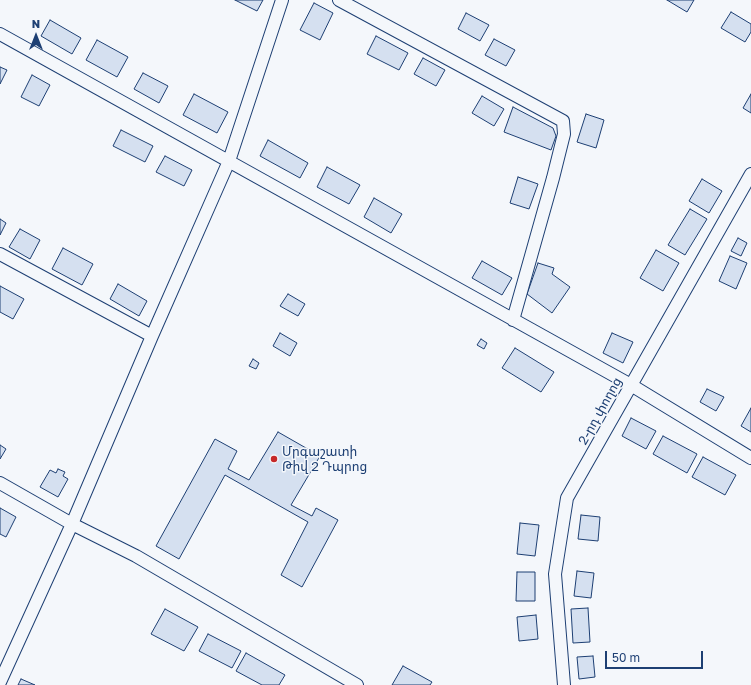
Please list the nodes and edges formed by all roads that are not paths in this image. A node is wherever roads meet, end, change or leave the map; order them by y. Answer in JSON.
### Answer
{"nodes":[{"id":1,"x":282,"y":0,"type":"edge"},
{"id":2,"x":339,"y":0,"type":"edge"},
{"id":3,"x":0,"y":34,"type":"edge"},
{"id":4,"x":229,"y":161,"type":"junction"},
{"id":5,"x":751,"y":174,"type":"edge"},
{"id":6,"x":0,"y":254,"type":"edge"},
{"id":7,"x":513,"y":320,"type":"junction"},
{"id":8,"x":152,"y":336,"type":"junction"},
{"id":9,"x":631,"y":385,"type":"junction"},
{"id":10,"x":751,"y":458,"type":"edge"},
{"id":11,"x":0,"y":483,"type":"edge"},
{"id":12,"x":72,"y":524,"type":"junction"},
{"id":13,"x":0,"y":682,"type":"edge"},
{"id":14,"x":357,"y":685,"type":"edge"},
{"id":15,"x":564,"y":685,"type":"edge"}],
"edges":[{"from":1,"to":4,"type":"street"},
{"from":2,"to":7,"type":"street"},
{"from":3,"to":4,"type":"street"},
{"from":4,"to":7,"type":"street"},
{"from":4,"to":8,"type":"street"},
{"from":5,"to":9,"type":"street","name":"2-րդ փողոց"},
{"from":6,"to":8,"type":"street"},
{"from":7,"to":9,"type":"street"},
{"from":8,"to":12,"type":"street"},
{"from":9,"to":10,"type":"street"},
{"from":9,"to":15,"type":"street","name":"2-րդ փողոց"},
{"from":11,"to":12,"type":"street"},
{"from":12,"to":13,"type":"street"},
{"from":12,"to":14,"type":"street"}]}
